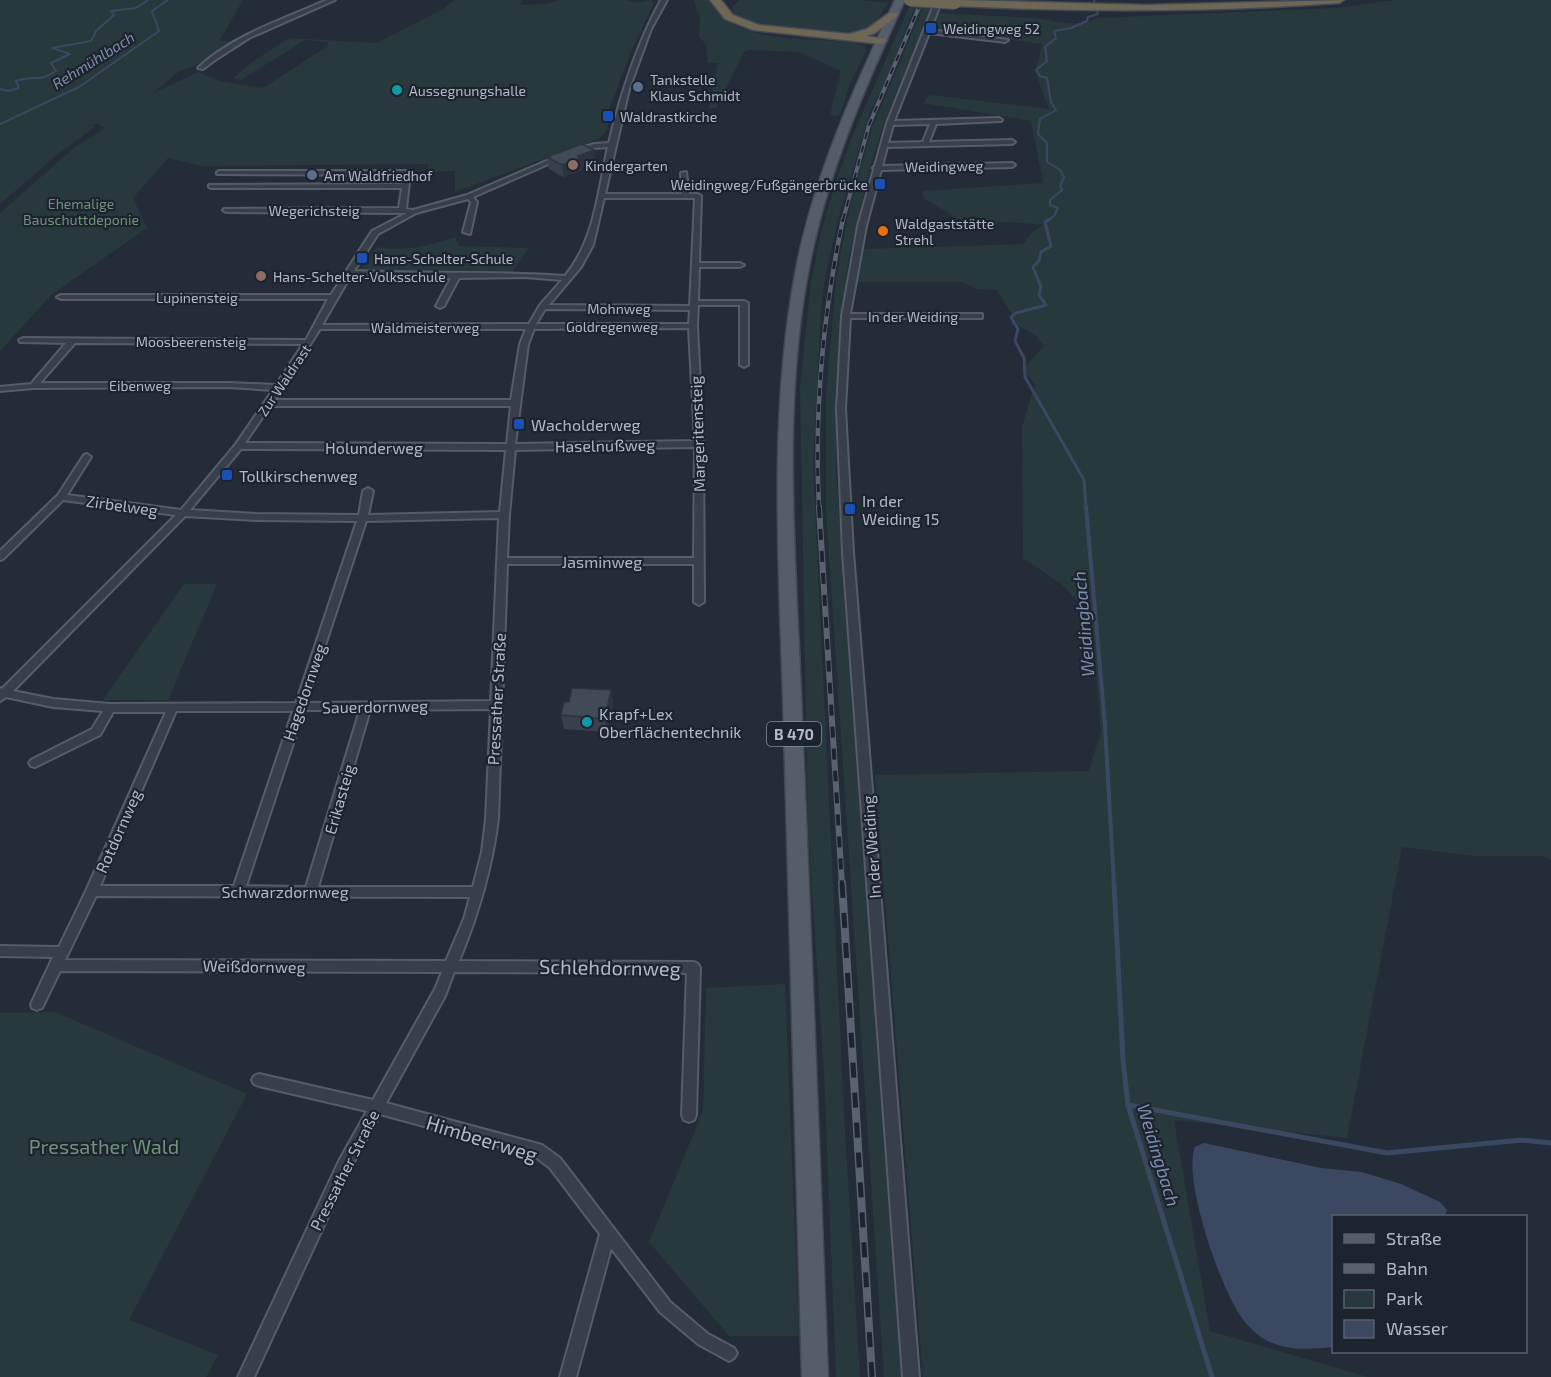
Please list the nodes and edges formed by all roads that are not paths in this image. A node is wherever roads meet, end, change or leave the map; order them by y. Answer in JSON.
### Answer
{"nodes":[{"id":1,"x":332,"y":0,"type":"edge"},
{"id":2,"x":664,"y":0,"type":"edge"},
{"id":3,"x":715,"y":0,"type":"edge"},
{"id":4,"x":736,"y":0,"type":"edge"},
{"id":5,"x":900,"y":0,"type":"edge"},
{"id":6,"x":910,"y":0,"type":"edge"},
{"id":7,"x":939,"y":0,"type":"edge"},
{"id":8,"x":972,"y":0,"type":"edge"},
{"id":9,"x":1266,"y":0,"type":"edge"},
{"id":10,"x":1339,"y":0,"type":"edge"},
{"id":11,"x":1081,"y":6,"type":"junction"},
{"id":12,"x":1119,"y":6,"type":"junction"},
{"id":13,"x":893,"y":15,"type":"junction"},
{"id":14,"x":729,"y":18,"type":"junction"},
{"id":15,"x":926,"y":30,"type":"junction"},
{"id":16,"x":849,"y":38,"type":"junction"},
{"id":17,"x":1005,"y":40,"type":"dead end"},
{"id":18,"x":881,"y":41,"type":"junction"},
{"id":19,"x":874,"y":55,"type":"junction"},
{"id":20,"x":201,"y":68,"type":"dead end"},
{"id":21,"x":999,"y":120,"type":"dead end"},
{"id":22,"x":934,"y":122,"type":"junction"},
{"id":23,"x":967,"y":122,"type":"junction"},
{"id":24,"x":890,"y":123,"type":"junction"},
{"id":25,"x":1011,"y":142,"type":"dead end"},
{"id":26,"x":962,"y":143,"type":"junction"},
{"id":27,"x":925,"y":144,"type":"junction"},
{"id":28,"x":612,"y":145,"type":"junction"},
{"id":29,"x":883,"y":145,"type":"junction"},
{"id":30,"x":1012,"y":165,"type":"dead end"},
{"id":31,"x":876,"y":168,"type":"junction"},
{"id":32,"x":219,"y":173,"type":"dead end"},
{"id":33,"x":274,"y":173,"type":"junction"},
{"id":34,"x":684,"y":173,"type":"dead end"},
{"id":35,"x":211,"y":186,"type":"dead end"},
{"id":36,"x":405,"y":186,"type":"junction"},
{"id":37,"x":268,"y":187,"type":"junction"},
{"id":38,"x":469,"y":196,"type":"junction"},
{"id":39,"x":602,"y":196,"type":"junction"},
{"id":40,"x":686,"y":196,"type":"junction"},
{"id":41,"x":226,"y":210,"type":"dead end"},
{"id":42,"x":402,"y":210,"type":"junction"},
{"id":43,"x":414,"y":213,"type":"junction"},
{"id":44,"x":865,"y":216,"type":"joint"},
{"id":45,"x":467,"y":232,"type":"dead end"},
{"id":46,"x":697,"y":265,"type":"junction"},
{"id":47,"x":740,"y":265,"type":"dead end"},
{"id":48,"x":348,"y":273,"type":"junction"},
{"id":49,"x":456,"y":276,"type":"junction"},
{"id":50,"x":568,"y":278,"type":"junction"},
{"id":51,"x":61,"y":297,"type":"dead end"},
{"id":52,"x":333,"y":297,"type":"junction"},
{"id":53,"x":695,"y":305,"type":"junction"},
{"id":54,"x":440,"y":306,"type":"dead end"},
{"id":55,"x":543,"y":308,"type":"junction"},
{"id":56,"x":846,"y":316,"type":"junction"},
{"id":57,"x":979,"y":316,"type":"dead end"},
{"id":58,"x":531,"y":326,"type":"junction"},
{"id":59,"x":693,"y":326,"type":"junction"},
{"id":60,"x":319,"y":327,"type":"junction"},
{"id":61,"x":23,"y":340,"type":"dead end"},
{"id":62,"x":72,"y":341,"type":"junction"},
{"id":63,"x":309,"y":342,"type":"junction"},
{"id":64,"x":744,"y":365,"type":"dead end"},
{"id":65,"x":33,"y":386,"type":"junction"},
{"id":66,"x":280,"y":388,"type":"junction"},
{"id":67,"x":0,"y":389,"type":"edge"},
{"id":68,"x":269,"y":403,"type":"junction"},
{"id":69,"x":515,"y":403,"type":"junction"},
{"id":70,"x":699,"y":444,"type":"junction"},
{"id":71,"x":239,"y":446,"type":"junction"},
{"id":72,"x":510,"y":447,"type":"junction"},
{"id":73,"x":87,"y":457,"type":"dead end"},
{"id":74,"x":368,"y":491,"type":"dead end"},
{"id":75,"x":61,"y":497,"type":"junction"},
{"id":76,"x":183,"y":513,"type":"junction"},
{"id":77,"x":504,"y":515,"type":"junction"},
{"id":78,"x":363,"y":517,"type":"junction"},
{"id":79,"x":0,"y":557,"type":"edge"},
{"id":80,"x":504,"y":561,"type":"junction"},
{"id":81,"x":700,"y":561,"type":"junction"},
{"id":82,"x":699,"y":602,"type":"dead end"},
{"id":83,"x":2,"y":694,"type":"edge"},
{"id":84,"x":495,"y":705,"type":"junction"},
{"id":85,"x":299,"y":707,"type":"junction"},
{"id":86,"x":366,"y":707,"type":"junction"},
{"id":87,"x":110,"y":708,"type":"junction"},
{"id":88,"x":172,"y":709,"type":"junction"},
{"id":89,"x":35,"y":763,"type":"dead end"},
{"id":90,"x":92,"y":891,"type":"junction"},
{"id":91,"x":238,"y":891,"type":"junction"},
{"id":92,"x":311,"y":891,"type":"junction"},
{"id":93,"x":478,"y":892,"type":"junction"},
{"id":94,"x":0,"y":951,"type":"edge"},
{"id":95,"x":63,"y":952,"type":"junction"},
{"id":96,"x":57,"y":965,"type":"junction"},
{"id":97,"x":452,"y":965,"type":"junction"},
{"id":98,"x":37,"y":1004,"type":"dead end"},
{"id":99,"x":259,"y":1080,"type":"dead end"},
{"id":100,"x":375,"y":1107,"type":"junction"},
{"id":101,"x":689,"y":1115,"type":"dead end"},
{"id":102,"x":608,"y":1232,"type":"junction"},
{"id":103,"x":729,"y":1353,"type":"dead end"},
{"id":104,"x":246,"y":1377,"type":"edge"},
{"id":105,"x":568,"y":1377,"type":"edge"},
{"id":106,"x":815,"y":1377,"type":"edge"},
{"id":107,"x":911,"y":1377,"type":"edge"}],
"edges":[{"from":1,"to":20,"type":"street"},
{"from":2,"to":28,"type":"street","name":"Pressather Straße"},
{"from":3,"to":14,"type":"highway"},
{"from":4,"to":14,"type":"highway"},
{"from":5,"to":13,"type":"main road","number":"B 470"},
{"from":6,"to":11,"type":"highway","bridge":true},
{"from":7,"to":15,"type":"street","name":"Weidingweg"},
{"from":8,"to":11,"type":"highway"},
{"from":9,"to":12,"type":"highway"},
{"from":10,"to":12,"type":"highway"},
{"from":11,"to":12,"type":"highway"},
{"from":13,"to":16,"type":"highway"},
{"from":13,"to":18,"type":"main road","number":"B 470"},
{"from":14,"to":16,"type":"highway"},
{"from":15,"to":17,"type":"street"},
{"from":15,"to":24,"type":"street","name":"Weidingweg"},
{"from":16,"to":18,"type":"highway"},
{"from":16,"to":19,"type":"highway"},
{"from":18,"to":19,"type":"main road","number":"B 470"},
{"from":19,"to":106,"type":"main road","number":"B 470"},
{"from":21,"to":23,"type":"street"},
{"from":22,"to":23,"type":"street"},
{"from":22,"to":24,"type":"street"},
{"from":22,"to":27,"type":"street","name":"Weidingweg"},
{"from":23,"to":26,"type":"street","name":"Weidingweg"},
{"from":24,"to":29,"type":"street","name":"Weidingweg"},
{"from":25,"to":26,"type":"street","name":"Weidingweg"},
{"from":26,"to":27,"type":"street","name":"Weidingweg"},
{"from":27,"to":29,"type":"street","name":"Weidingweg"},
{"from":28,"to":38,"type":"street","name":"Zur Waldrast"},
{"from":28,"to":39,"type":"street","name":"Pressather Straße"},
{"from":29,"to":31,"type":"street","name":"Weidingweg"},
{"from":30,"to":31,"type":"street","name":"Weidingweg"},
{"from":31,"to":44,"type":"street","name":"Weidingweg"},
{"from":32,"to":33,"type":"street"},
{"from":33,"to":36,"type":"street"},
{"from":33,"to":37,"type":"street"},
{"from":34,"to":40,"type":"street"},
{"from":35,"to":37,"type":"street"},
{"from":36,"to":37,"type":"street"},
{"from":36,"to":42,"type":"street"},
{"from":38,"to":43,"type":"street","name":"Zur Waldrast"},
{"from":38,"to":45,"type":"street"},
{"from":39,"to":40,"type":"street"},
{"from":39,"to":50,"type":"street","name":"Pressather Straße"},
{"from":40,"to":46,"type":"street","name":"Margeritensteig"},
{"from":41,"to":42,"type":"street","name":"Wegerichsteig"},
{"from":42,"to":43,"type":"street"},
{"from":43,"to":48,"type":"street","name":"Zur Waldrast"},
{"from":44,"to":56,"type":"street","name":"In der Weiding"},
{"from":46,"to":47,"type":"street"},
{"from":46,"to":53,"type":"street","name":"Margeritensteig"},
{"from":48,"to":49,"type":"street"},
{"from":48,"to":52,"type":"street","name":"Zur Waldrast"},
{"from":49,"to":50,"type":"street"},
{"from":49,"to":54,"type":"street"},
{"from":50,"to":55,"type":"street","name":"Pressather Straße"},
{"from":51,"to":52,"type":"street","name":"Lupinensteig"},
{"from":52,"to":60,"type":"street","name":"Zur Waldrast"},
{"from":53,"to":55,"type":"street","name":"Mohnweg"},
{"from":53,"to":59,"type":"street","name":"Margeritensteig"},
{"from":53,"to":64,"type":"street","name":"Mohnweg"},
{"from":55,"to":58,"type":"street","name":"Pressather Straße"},
{"from":56,"to":57,"type":"street","name":"In der Weiding"},
{"from":56,"to":107,"type":"street","name":"In der Weiding"},
{"from":58,"to":59,"type":"street","name":"Goldregenweg"},
{"from":58,"to":60,"type":"street","name":"Waldmeisterweg"},
{"from":58,"to":69,"type":"street","name":"Pressather Straße"},
{"from":59,"to":70,"type":"street","name":"Margeritensteig"},
{"from":60,"to":63,"type":"street","name":"Zur Waldrast"},
{"from":61,"to":62,"type":"street","name":"Moosbeerensteig"},
{"from":62,"to":63,"type":"street","name":"Moosbeerensteig"},
{"from":62,"to":65,"type":"street"},
{"from":63,"to":66,"type":"street","name":"Zur Waldrast"},
{"from":65,"to":66,"type":"street","name":"Eibenweg"},
{"from":65,"to":67,"type":"street","name":"Eibenweg"},
{"from":66,"to":68,"type":"street","name":"Zur Waldrast"},
{"from":68,"to":69,"type":"street"},
{"from":68,"to":71,"type":"street","name":"Zur Waldrast"},
{"from":69,"to":72,"type":"street","name":"Pressather Straße"},
{"from":70,"to":72,"type":"street","name":"Haselnußweg"},
{"from":70,"to":81,"type":"street","name":"Margeritensteig"},
{"from":71,"to":72,"type":"street","name":"Holunderweg"},
{"from":71,"to":76,"type":"street","name":"Zur Waldrast"},
{"from":72,"to":77,"type":"street","name":"Pressather Straße"},
{"from":73,"to":75,"type":"street","name":"Zirbelweg"},
{"from":74,"to":78,"type":"street","name":"Hagedornweg"},
{"from":75,"to":76,"type":"street","name":"Zirbelweg"},
{"from":75,"to":79,"type":"street","name":"Zirbelweg"},
{"from":76,"to":78,"type":"street"},
{"from":76,"to":83,"type":"street","name":"Zur Waldrast"},
{"from":77,"to":78,"type":"street"},
{"from":77,"to":80,"type":"street","name":"Pressather Straße"},
{"from":78,"to":85,"type":"street","name":"Hagedornweg"},
{"from":80,"to":81,"type":"street","name":"Jasminweg"},
{"from":80,"to":84,"type":"street","name":"Pressather Straße"},
{"from":81,"to":82,"type":"street","name":"Margeritensteig"},
{"from":83,"to":87,"type":"street","name":"Sauerdornweg"},
{"from":84,"to":86,"type":"street","name":"Sauerdornweg"},
{"from":84,"to":93,"type":"street","name":"Pressather Straße"},
{"from":85,"to":86,"type":"street","name":"Sauerdornweg"},
{"from":85,"to":88,"type":"street","name":"Sauerdornweg"},
{"from":85,"to":91,"type":"street","name":"Hagedornweg"},
{"from":86,"to":92,"type":"street","name":"Erikasteig"},
{"from":87,"to":88,"type":"street","name":"Sauerdornweg"},
{"from":87,"to":89,"type":"street"},
{"from":88,"to":90,"type":"street","name":"Rotdornweg"},
{"from":90,"to":91,"type":"street","name":"Schwarzdornweg"},
{"from":90,"to":95,"type":"street","name":"Rotdornweg"},
{"from":91,"to":92,"type":"street","name":"Schwarzdornweg"},
{"from":92,"to":93,"type":"street","name":"Schwarzdornweg"},
{"from":93,"to":97,"type":"street","name":"Pressather Straße"},
{"from":94,"to":95,"type":"street"},
{"from":95,"to":96,"type":"street","name":"Rotdornweg"},
{"from":96,"to":97,"type":"street","name":"Weißdornweg"},
{"from":96,"to":98,"type":"street","name":"Rotdornweg"},
{"from":97,"to":100,"type":"street","name":"Pressather Straße"},
{"from":97,"to":101,"type":"street","name":"Schlehdornweg"},
{"from":99,"to":100,"type":"street","name":"Himbeerweg"},
{"from":100,"to":102,"type":"street","name":"Himbeerweg"},
{"from":100,"to":104,"type":"street","name":"Pressather Straße"},
{"from":102,"to":103,"type":"street","name":"Himbeerweg"},
{"from":102,"to":105,"type":"street"}]}
